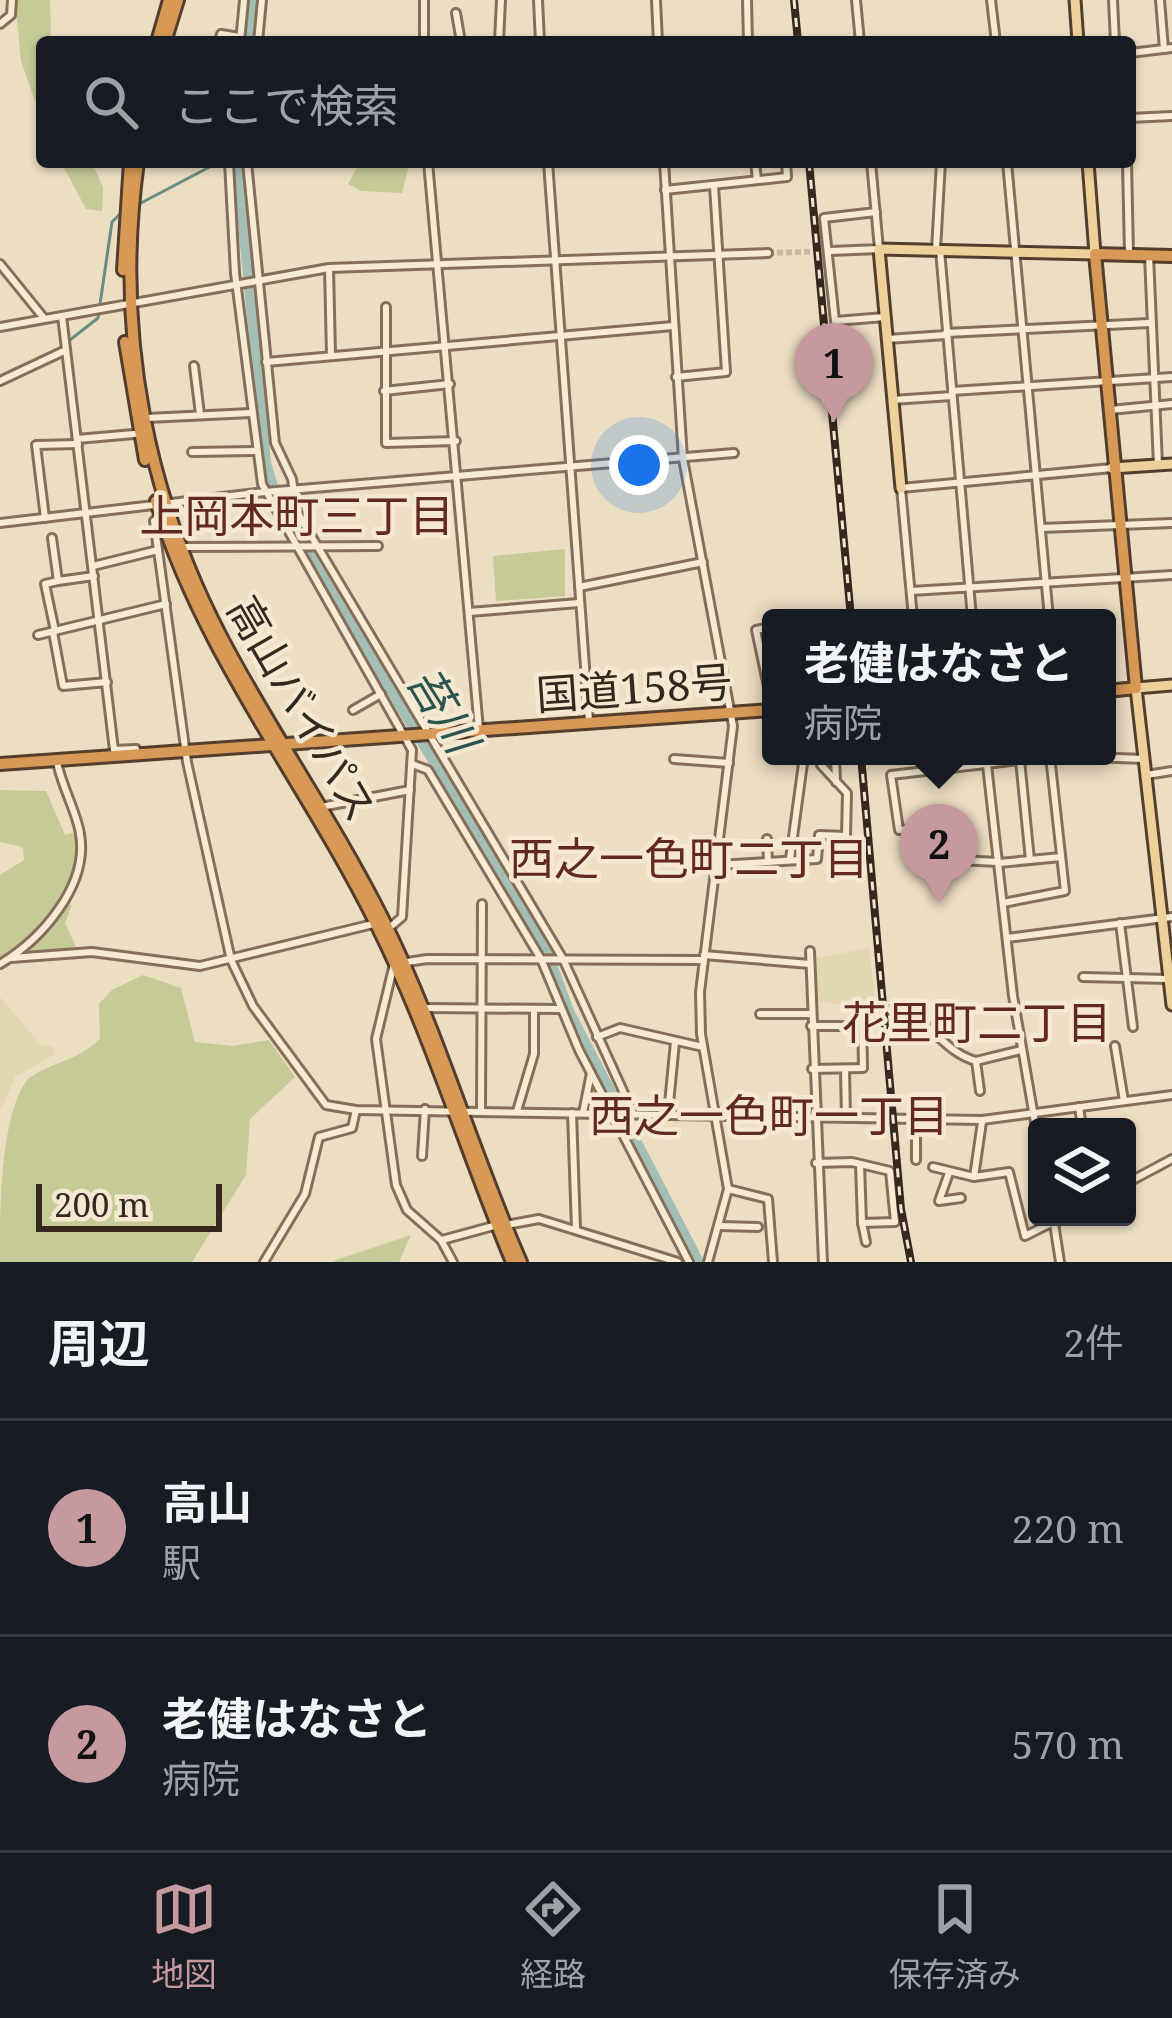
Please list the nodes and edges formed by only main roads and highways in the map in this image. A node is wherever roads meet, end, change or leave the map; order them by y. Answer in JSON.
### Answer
{"nodes":[{"id":1,"x":174,"y":0,"type":"edge"},
{"id":2,"x":1075,"y":0,"type":"edge"},
{"id":3,"x":163,"y":36,"type":"edge"},
{"id":4,"x":1078,"y":36,"type":"edge"},
{"id":5,"x":133,"y":168,"type":"edge"},
{"id":6,"x":1088,"y":168,"type":"edge"},
{"id":7,"x":1095,"y":254,"type":"junction"},
{"id":8,"x":1172,"y":256,"type":"edge"},
{"id":9,"x":126,"y":306,"type":"junction"},
{"id":10,"x":1172,"y":464,"type":"edge"},
{"id":11,"x":1112,"y":468,"type":"junction"},
{"id":12,"x":901,"y":488,"type":"road end"},
{"id":13,"x":161,"y":508,"type":"junction"},
{"id":14,"x":1172,"y":686,"type":"edge"},
{"id":15,"x":1136,"y":688,"type":"junction"},
{"id":16,"x":1116,"y":690,"type":"edge"},
{"id":17,"x":762,"y":707,"type":"edge"},
{"id":18,"x":282,"y":748,"type":"junction"},
{"id":19,"x":0,"y":764,"type":"edge"},
{"id":20,"x":1167,"y":918,"type":"edge"},
{"id":21,"x":382,"y":926,"type":"junction"},
{"id":22,"x":398,"y":962,"type":"junction"},
{"id":23,"x":1170,"y":978,"type":"edge"},
{"id":24,"x":1172,"y":1004,"type":"edge"},
{"id":25,"x":456,"y":1110,"type":"junction"},
{"id":26,"x":517,"y":1262,"type":"edge"}],
"edges":[{"from":1,"to":3,"type":"highway"},
{"from":2,"to":4,"type":"main road"},
{"from":5,"to":9,"type":"highway","name":"高山バイパス"},
{"from":6,"to":7,"type":"main road"},
{"from":7,"to":8,"type":"highway"},
{"from":7,"to":11,"type":"highway"},
{"from":7,"to":12,"type":"main road"},
{"from":9,"to":13,"type":"highway","name":"高山バイパス"},
{"from":9,"to":13,"type":"highway","name":"高山バイパス"},
{"from":10,"to":11,"type":"main road"},
{"from":11,"to":15,"type":"highway"},
{"from":13,"to":18,"type":"highway","name":"高山バイパス"},
{"from":13,"to":18,"type":"highway","name":"高山バイパス"},
{"from":14,"to":15,"type":"main road"},
{"from":15,"to":16,"type":"highway"},
{"from":15,"to":20,"type":"main road"},
{"from":17,"to":18,"type":"highway","name":"国道158号"},
{"from":18,"to":19,"type":"highway","name":"国道158号"},
{"from":18,"to":21,"type":"highway","name":"高山バイパス"},
{"from":18,"to":21,"type":"highway","name":"高山バイパス"},
{"from":20,"to":23,"type":"main road"},
{"from":21,"to":22,"type":"highway","name":"高山バイパス"},
{"from":22,"to":25,"type":"highway","name":"高山バイパス"},
{"from":22,"to":25,"type":"highway","name":"高山バイパス"},
{"from":23,"to":24,"type":"main road"},
{"from":25,"to":26,"type":"highway","name":"高山バイパス"}]}
